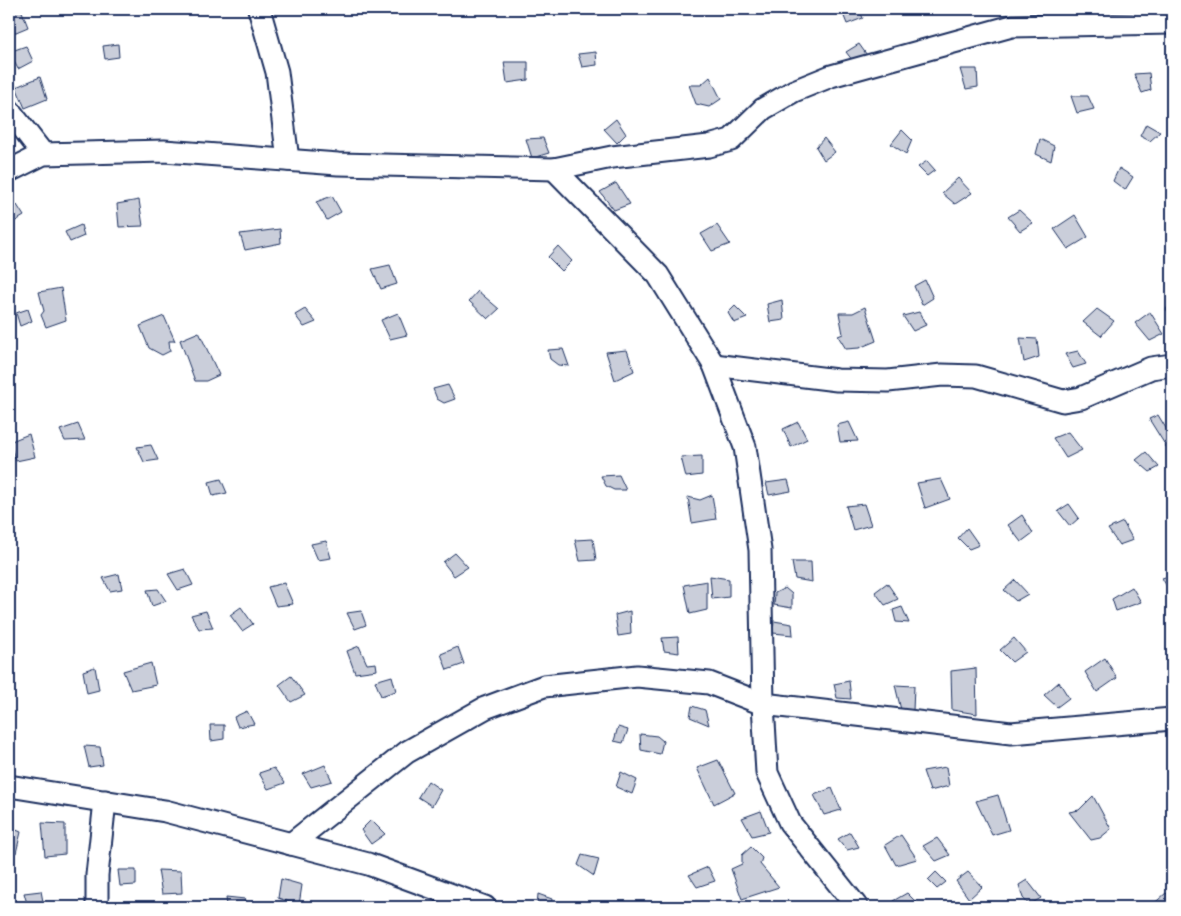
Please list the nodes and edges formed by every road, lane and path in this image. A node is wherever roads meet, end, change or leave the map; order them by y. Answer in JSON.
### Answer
{"nodes":[{"id":1,"x":259,"y":9,"type":"edge"},
{"id":2,"x":1009,"y":17,"type":"edge"},
{"id":3,"x":1172,"y":23,"type":"edge"},
{"id":4,"x":9,"y":110,"type":"edge"},
{"id":5,"x":43,"y":154,"type":"junction"},
{"id":6,"x":288,"y":160,"type":"junction"},
{"id":7,"x":554,"y":169,"type":"junction"},
{"id":8,"x":9,"y":171,"type":"edge"},
{"id":9,"x":714,"y":366,"type":"junction"},
{"id":10,"x":1172,"y":366,"type":"edge"},
{"id":11,"x":763,"y":704,"type":"junction"},
{"id":12,"x":1170,"y":726,"type":"edge"},
{"id":13,"x":9,"y":786,"type":"edge"},
{"id":14,"x":105,"y":801,"type":"junction"},
{"id":15,"x":292,"y":844,"type":"junction"},
{"id":16,"x":97,"y":907,"type":"edge"},
{"id":17,"x":484,"y":907,"type":"edge"},
{"id":18,"x":857,"y":907,"type":"edge"}],
"edges":[{"from":1,"to":6,"type":"street"},
{"from":2,"to":3,"type":"street"},
{"from":2,"to":7,"type":"street"},
{"from":4,"to":5,"type":"street"},
{"from":5,"to":6,"type":"street"},
{"from":5,"to":8,"type":"street"},
{"from":6,"to":7,"type":"street"},
{"from":7,"to":9,"type":"street"},
{"from":9,"to":10,"type":"street"},
{"from":9,"to":11,"type":"street"},
{"from":11,"to":12,"type":"street"},
{"from":11,"to":15,"type":"street"},
{"from":11,"to":18,"type":"street"},
{"from":13,"to":14,"type":"street"},
{"from":14,"to":15,"type":"street"},
{"from":14,"to":16,"type":"street"},
{"from":15,"to":17,"type":"street"}]}
